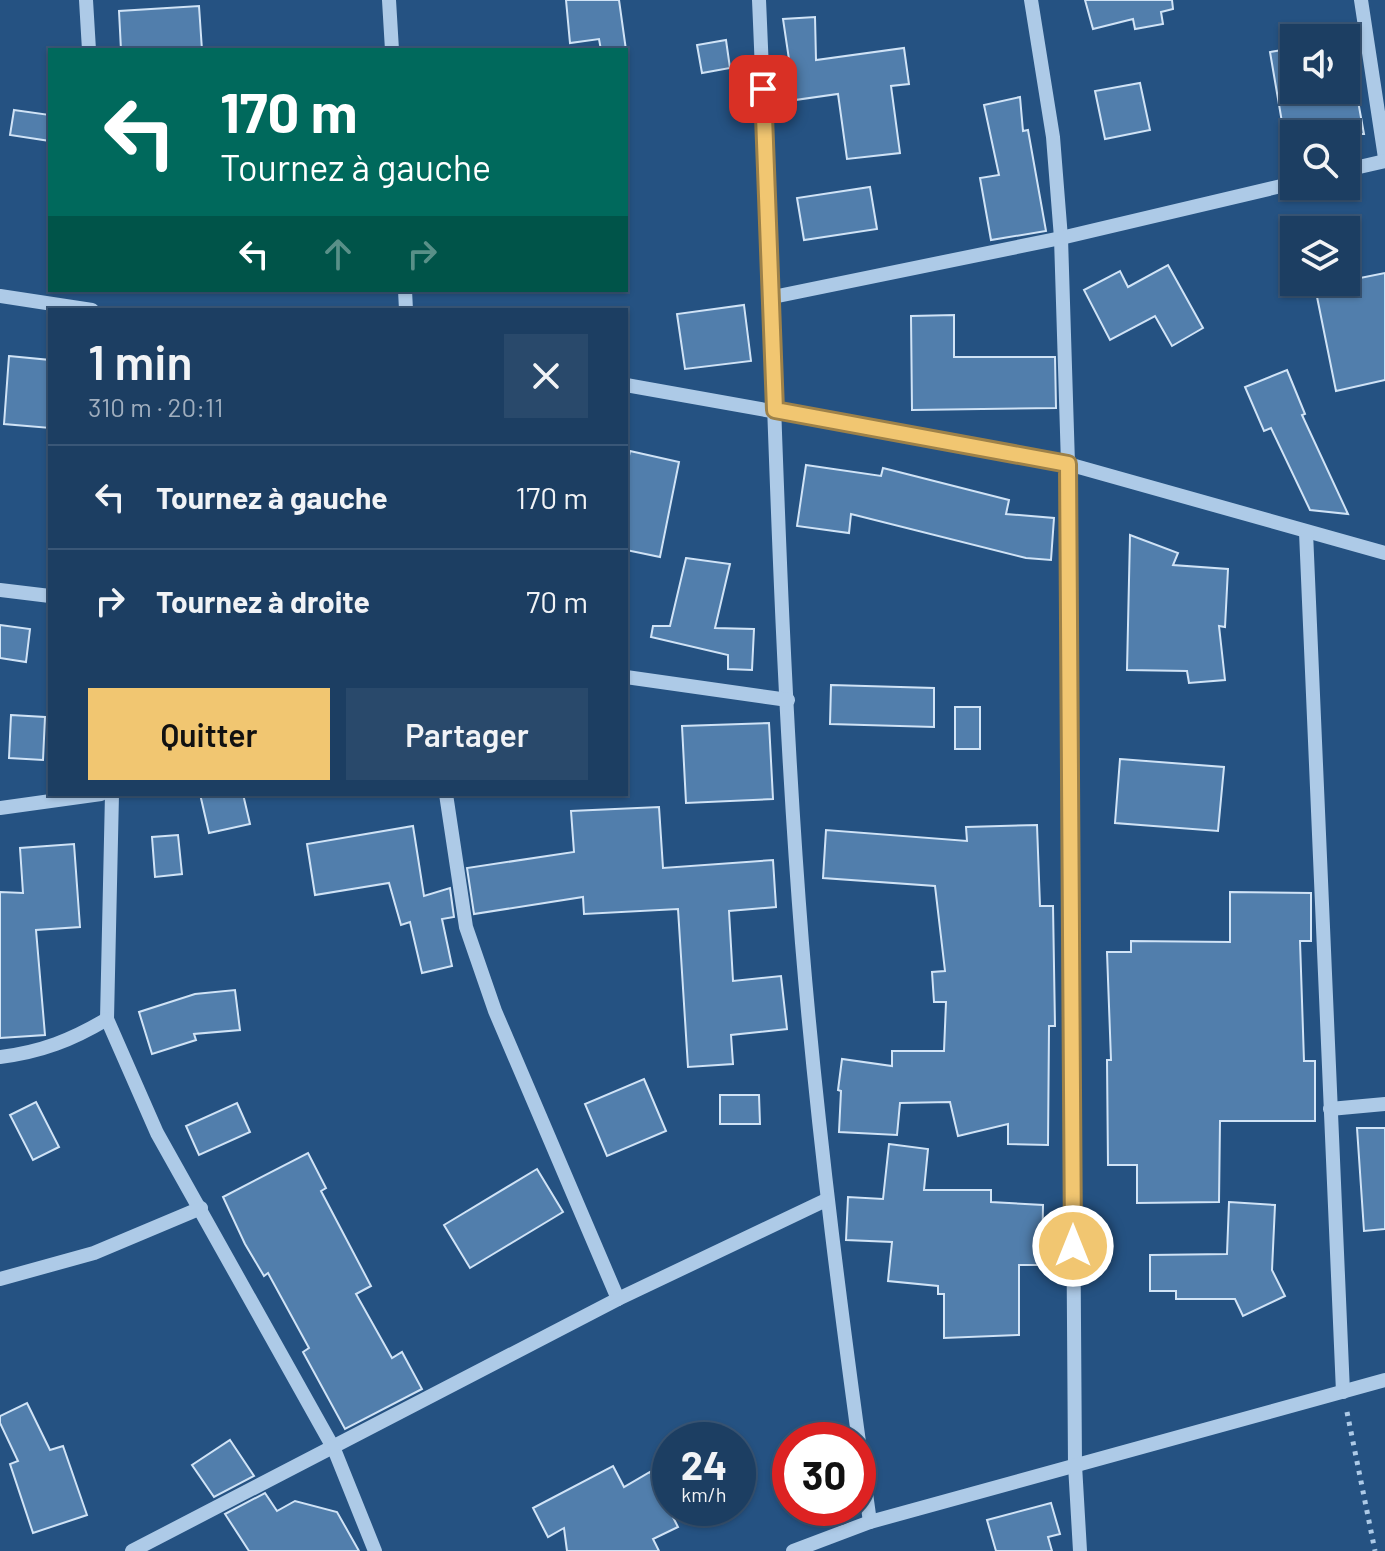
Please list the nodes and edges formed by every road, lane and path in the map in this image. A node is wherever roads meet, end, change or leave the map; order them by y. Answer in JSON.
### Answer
{"nodes":[{"id":1,"x":86,"y":0,"type":"edge"},
{"id":2,"x":389,"y":0,"type":"edge"},
{"id":3,"x":759,"y":0,"type":"edge"},
{"id":4,"x":1031,"y":0,"type":"edge"},
{"id":5,"x":1377,"y":0,"type":"edge"},
{"id":6,"x":1361,"y":2,"type":"edge"},
{"id":7,"x":89,"y":48,"type":"edge"},
{"id":8,"x":392,"y":48,"type":"edge"},
{"id":9,"x":1385,"y":159,"type":"edge"},
{"id":10,"x":1360,"y":166,"type":"edge"},
{"id":11,"x":1280,"y":186,"type":"edge"},
{"id":12,"x":1061,"y":238,"type":"junction"},
{"id":13,"x":0,"y":296,"type":"edge"},
{"id":14,"x":773,"y":297,"type":"junction"},
{"id":15,"x":79,"y":308,"type":"edge"},
{"id":16,"x":628,"y":385,"type":"edge"},
{"id":17,"x":775,"y":410,"type":"junction"},
{"id":18,"x":1068,"y":464,"type":"junction"},
{"id":19,"x":1306,"y":532,"type":"junction"},
{"id":20,"x":1385,"y":553,"type":"edge"},
{"id":21,"x":0,"y":590,"type":"edge"},
{"id":22,"x":48,"y":596,"type":"edge"},
{"id":23,"x":628,"y":677,"type":"edge"},
{"id":24,"x":788,"y":700,"type":"junction"},
{"id":25,"x":87,"y":796,"type":"edge"},
{"id":26,"x":112,"y":796,"type":"edge"},
{"id":27,"x":446,"y":796,"type":"edge"},
{"id":28,"x":0,"y":808,"type":"edge"},
{"id":29,"x":107,"y":1019,"type":"junction"},
{"id":30,"x":0,"y":1057,"type":"edge"},
{"id":31,"x":1385,"y":1104,"type":"edge"},
{"id":32,"x":1330,"y":1109,"type":"junction"},
{"id":33,"x":826,"y":1200,"type":"junction"},
{"id":34,"x":201,"y":1208,"type":"junction"},
{"id":35,"x":0,"y":1279,"type":"edge"},
{"id":36,"x":618,"y":1299,"type":"junction"},
{"id":37,"x":1385,"y":1380,"type":"edge"},
{"id":38,"x":1343,"y":1392,"type":"junction"},
{"id":39,"x":856,"y":1422,"type":"edge"},
{"id":40,"x":334,"y":1449,"type":"junction"},
{"id":41,"x":1075,"y":1465,"type":"junction"},
{"id":42,"x":876,"y":1520,"type":"edge"},
{"id":43,"x":859,"y":1526,"type":"edge"},
{"id":44,"x":132,"y":1551,"type":"edge"},
{"id":45,"x":375,"y":1551,"type":"edge"},
{"id":46,"x":793,"y":1551,"type":"edge"},
{"id":47,"x":1080,"y":1551,"type":"edge"},
{"id":48,"x":1375,"y":1551,"type":"edge"}],
"edges":[{"from":1,"to":7,"type":"street"},
{"from":2,"to":8,"type":"street"},
{"from":3,"to":14,"type":"street"},
{"from":4,"to":12,"type":"street"},
{"from":5,"to":6,"type":"street"},
{"from":6,"to":9,"type":"street"},
{"from":9,"to":10,"type":"street"},
{"from":11,"to":12,"type":"street"},
{"from":12,"to":14,"type":"street"},
{"from":12,"to":18,"type":"street"},
{"from":13,"to":15,"type":"street"},
{"from":14,"to":17,"type":"street"},
{"from":16,"to":17,"type":"street"},
{"from":17,"to":18,"type":"street"},
{"from":17,"to":24,"type":"street"},
{"from":18,"to":19,"type":"street"},
{"from":18,"to":41,"type":"street"},
{"from":19,"to":20,"type":"street"},
{"from":19,"to":32,"type":"street"},
{"from":21,"to":22,"type":"street"},
{"from":23,"to":24,"type":"street"},
{"from":24,"to":33,"type":"street"},
{"from":25,"to":28,"type":"street"},
{"from":26,"to":29,"type":"street"},
{"from":27,"to":36,"type":"street"},
{"from":29,"to":30,"type":"street"},
{"from":29,"to":34,"type":"street"},
{"from":31,"to":32,"type":"street"},
{"from":32,"to":38,"type":"street"},
{"from":33,"to":36,"type":"street"},
{"from":33,"to":39,"type":"street"},
{"from":34,"to":35,"type":"street"},
{"from":34,"to":40,"type":"street"},
{"from":36,"to":40,"type":"street"},
{"from":37,"to":38,"type":"street"},
{"from":38,"to":41,"type":"street"},
{"from":38,"to":48,"type":"path"},
{"from":40,"to":44,"type":"street"},
{"from":40,"to":45,"type":"street"},
{"from":41,"to":42,"type":"street"},
{"from":41,"to":47,"type":"street"},
{"from":43,"to":46,"type":"street"}]}
